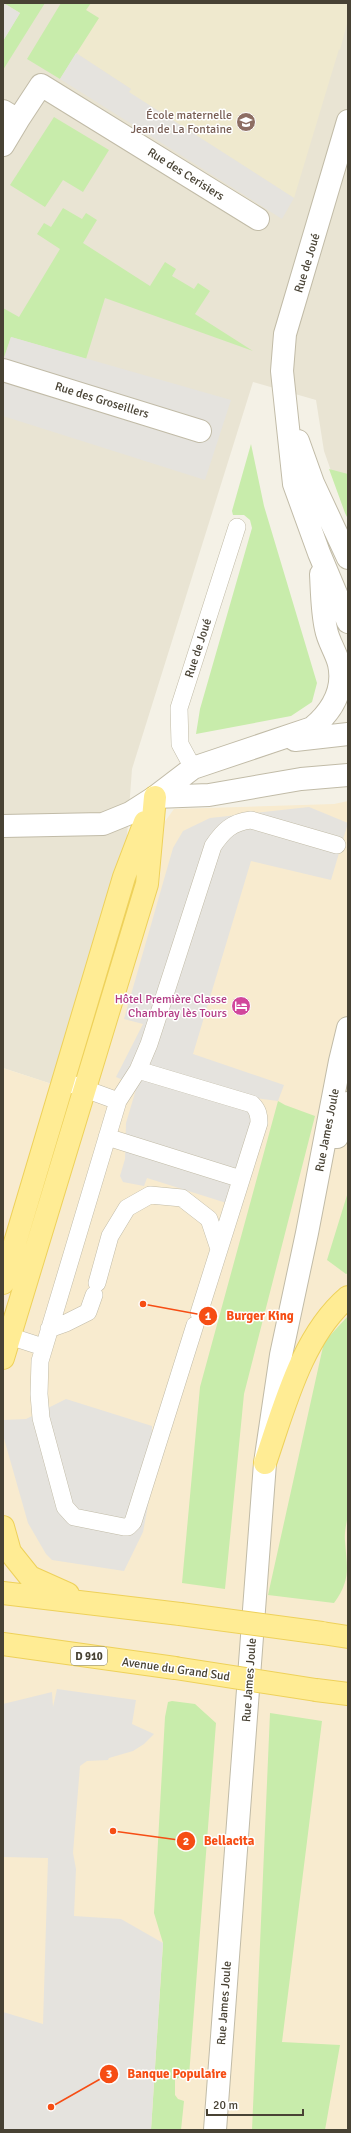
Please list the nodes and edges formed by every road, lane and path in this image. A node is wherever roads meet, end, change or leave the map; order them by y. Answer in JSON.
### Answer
{"nodes":[{"id":1,"x":11,"y":116,"type":"edge"},
{"id":2,"x":348,"y":121,"type":"edge"},
{"id":3,"x":3,"y":145,"type":"edge"},
{"id":4,"x":258,"y":219,"type":"dead end"},
{"id":5,"x":3,"y":370,"type":"edge"},
{"id":6,"x":286,"y":408,"type":"junction"},
{"id":7,"x":200,"y":431,"type":"dead end"},
{"id":8,"x":237,"y":527,"type":"dead end"},
{"id":9,"x":319,"y":554,"type":"junction"},
{"id":10,"x":348,"y":558,"type":"edge"},
{"id":11,"x":348,"y":622,"type":"edge"},
{"id":12,"x":348,"y":734,"type":"edge"},
{"id":13,"x":272,"y":742,"type":"junction"},
{"id":14,"x":193,"y":768,"type":"junction"},
{"id":15,"x":348,"y":775,"type":"edge"},
{"id":16,"x":155,"y":798,"type":"junction"},
{"id":17,"x":3,"y":826,"type":"edge"},
{"id":18,"x":338,"y":845,"type":"dead end"},
{"id":19,"x":348,"y":1028,"type":"edge"},
{"id":20,"x":138,"y":1070,"type":"junction"},
{"id":21,"x":63,"y":1081,"type":"junction"},
{"id":22,"x":84,"y":1089,"type":"junction"},
{"id":23,"x":118,"y":1102,"type":"junction"},
{"id":24,"x":348,"y":1103,"type":"edge"},
{"id":25,"x":107,"y":1137,"type":"junction"},
{"id":26,"x":241,"y":1179,"type":"junction"},
{"id":27,"x":307,"y":1234,"type":"junction"},
{"id":28,"x":219,"y":1249,"type":"junction"},
{"id":29,"x":3,"y":1283,"type":"edge"},
{"id":30,"x":348,"y":1297,"type":"edge"},
{"id":31,"x":48,"y":1329,"type":"junction"},
{"id":32,"x":6,"y":1335,"type":"edge"},
{"id":33,"x":43,"y":1346,"type":"junction"},
{"id":34,"x":3,"y":1358,"type":"edge"},
{"id":35,"x":265,"y":1463,"type":"junction"},
{"id":36,"x":3,"y":1527,"type":"edge"},
{"id":37,"x":3,"y":1593,"type":"edge"},
{"id":38,"x":85,"y":1602,"type":"junction"},
{"id":39,"x":348,"y":1637,"type":"edge"},
{"id":40,"x":3,"y":1644,"type":"edge"},
{"id":41,"x":348,"y":1694,"type":"edge"},
{"id":42,"x":214,"y":2130,"type":"edge"}],
"edges":[{"from":1,"to":3,"type":"street"},
{"from":1,"to":4,"type":"street","name":"Rue des Cerisiers"},
{"from":2,"to":6,"type":"street","name":"Rue de Joué"},
{"from":5,"to":7,"type":"street","name":"Rue des Groseillers"},
{"from":6,"to":9,"type":"street","name":"Rue de Joué"},
{"from":6,"to":10,"type":"street","name":"Rue de Joué"},
{"from":8,"to":14,"type":"lane","name":"Rue de Joué"},
{"from":9,"to":11,"type":"street","name":"Rue de Joué"},
{"from":9,"to":13,"type":"street"},
{"from":12,"to":13,"type":"street"},
{"from":13,"to":14,"type":"street"},
{"from":14,"to":16,"type":"street"},
{"from":15,"to":16,"type":"street"},
{"from":16,"to":17,"type":"street"},
{"from":16,"to":21,"type":"main road"},
{"from":16,"to":22,"type":"main road"},
{"from":18,"to":20,"type":"lane"},
{"from":19,"to":27,"type":"street","name":"Rue James Joule"},
{"from":20,"to":23,"type":"lane"},
{"from":20,"to":26,"type":"lane"},
{"from":21,"to":22,"type":"lane"},
{"from":21,"to":29,"type":"main road"},
{"from":22,"to":23,"type":"lane"},
{"from":22,"to":32,"type":"main road"},
{"from":23,"to":25,"type":"lane"},
{"from":24,"to":27,"type":"street","name":"Rue James Joule"},
{"from":25,"to":26,"type":"lane"},
{"from":25,"to":31,"type":"lane"},
{"from":26,"to":28,"type":"lane"},
{"from":27,"to":35,"type":"street","name":"Rue James Joule"},
{"from":28,"to":31,"type":"lane"},
{"from":28,"to":33,"type":"lane"},
{"from":30,"to":35,"type":"main road"},
{"from":31,"to":33,"type":"lane"},
{"from":32,"to":33,"type":"lane"},
{"from":32,"to":34,"type":"main road"},
{"from":35,"to":42,"type":"street","name":"Rue James Joule"},
{"from":36,"to":38,"type":"main road"},
{"from":37,"to":38,"type":"main road"},
{"from":38,"to":39,"type":"main road","bridge":true},
{"from":40,"to":41,"type":"main road","name":"Avenue du Grand Sud","number":"D 910","bridge":true}]}
